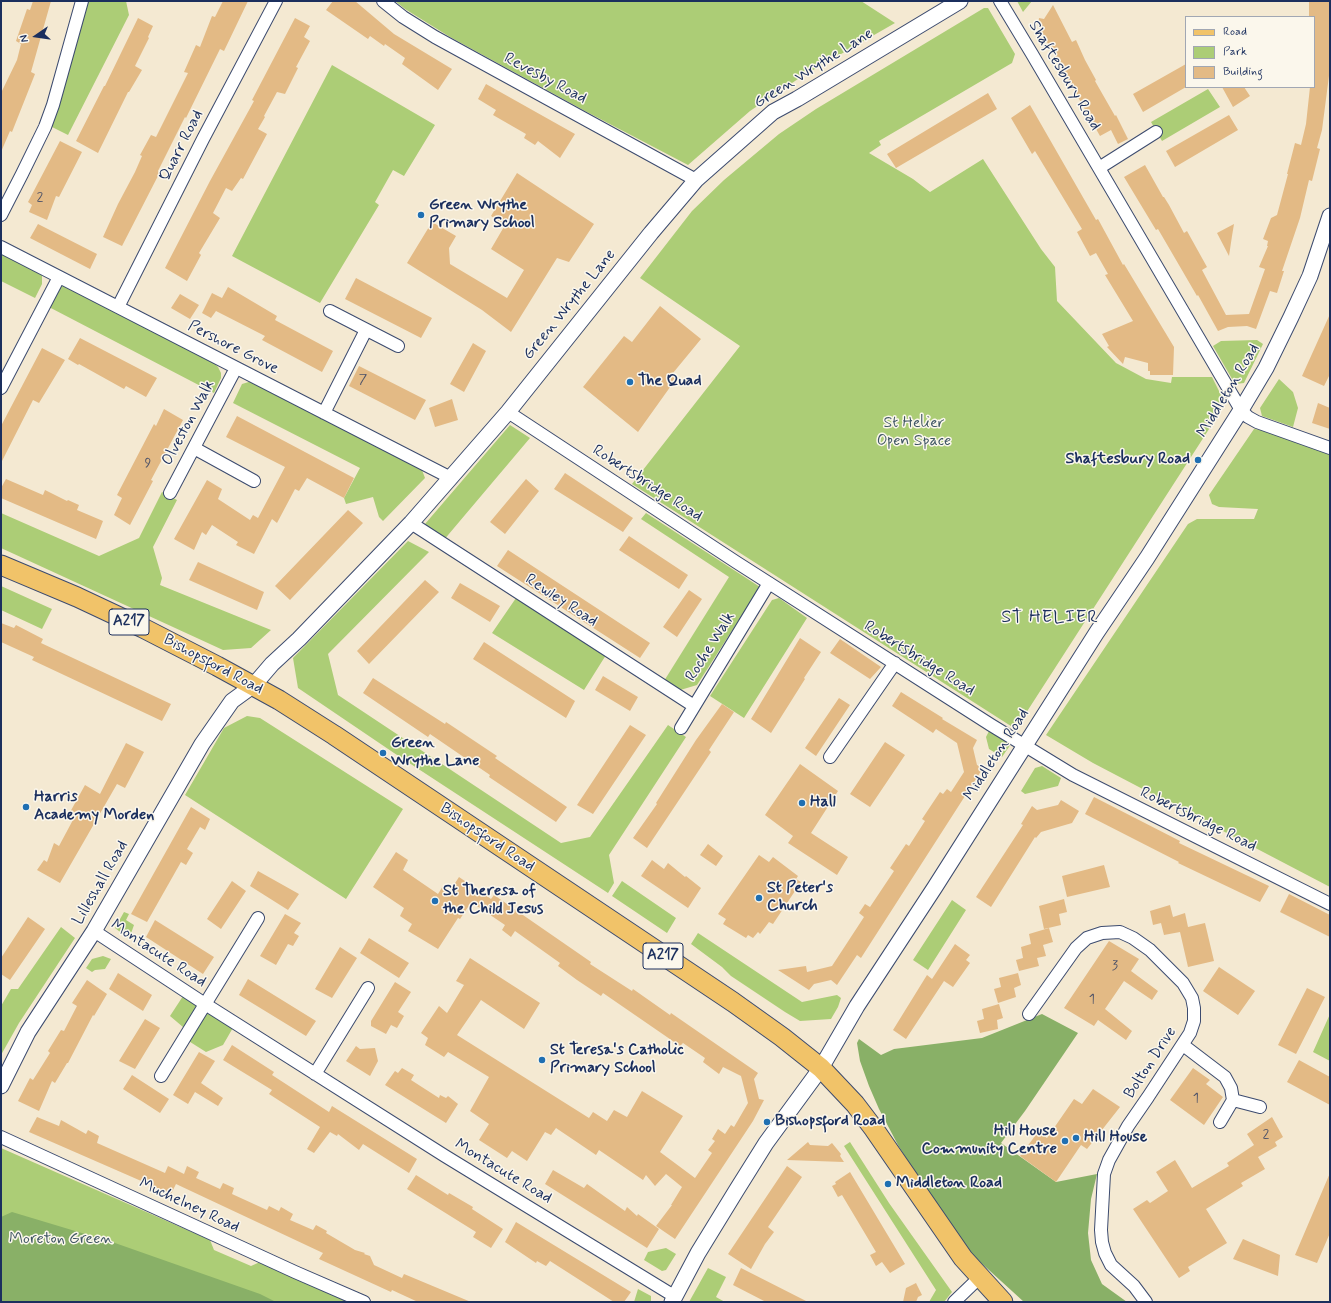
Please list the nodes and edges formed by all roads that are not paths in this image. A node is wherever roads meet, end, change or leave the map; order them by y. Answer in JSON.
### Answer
{"nodes":[{"id":1,"x":82,"y":1,"type":"edge"},
{"id":2,"x":276,"y":1,"type":"edge"},
{"id":3,"x":383,"y":1,"type":"edge"},
{"id":4,"x":960,"y":1,"type":"edge"},
{"id":5,"x":1000,"y":1,"type":"edge"},
{"id":6,"x":1156,"y":132,"type":"dead end"},
{"id":7,"x":1099,"y":168,"type":"junction"},
{"id":8,"x":696,"y":180,"type":"junction"},
{"id":9,"x":1,"y":215,"type":"edge"},
{"id":10,"x":1330,"y":216,"type":"edge"},
{"id":11,"x":1,"y":247,"type":"edge"},
{"id":12,"x":59,"y":277,"type":"junction"},
{"id":13,"x":118,"y":307,"type":"junction"},
{"id":14,"x":330,"y":311,"type":"dead end"},
{"id":15,"x":366,"y":330,"type":"junction"},
{"id":16,"x":398,"y":346,"type":"dead end"},
{"id":17,"x":236,"y":368,"type":"junction"},
{"id":18,"x":1,"y":388,"type":"edge"},
{"id":19,"x":1241,"y":410,"type":"junction"},
{"id":20,"x":508,"y":412,"type":"junction"},
{"id":21,"x":324,"y":413,"type":"junction"},
{"id":22,"x":194,"y":448,"type":"junction"},
{"id":23,"x":1330,"y":448,"type":"edge"},
{"id":24,"x":451,"y":478,"type":"junction"},
{"id":25,"x":254,"y":481,"type":"dead end"},
{"id":26,"x":170,"y":493,"type":"dead end"},
{"id":27,"x":411,"y":523,"type":"junction"},
{"id":28,"x":1,"y":565,"type":"edge"},
{"id":29,"x":770,"y":584,"type":"junction"},
{"id":30,"x":894,"y":663,"type":"junction"},
{"id":31,"x":254,"y":685,"type":"junction"},
{"id":32,"x":694,"y":706,"type":"junction"},
{"id":33,"x":680,"y":728,"type":"dead end"},
{"id":34,"x":1025,"y":746,"type":"junction"},
{"id":35,"x":830,"y":757,"type":"dead end"},
{"id":36,"x":1330,"y":904,"type":"edge"},
{"id":37,"x":258,"y":918,"type":"dead end"},
{"id":38,"x":94,"y":931,"type":"junction"},
{"id":39,"x":368,"y":988,"type":"dead end"},
{"id":40,"x":205,"y":1004,"type":"junction"},
{"id":41,"x":1029,"y":1014,"type":"dead end"},
{"id":42,"x":1183,"y":1045,"type":"junction"},
{"id":43,"x":821,"y":1068,"type":"junction"},
{"id":44,"x":315,"y":1074,"type":"junction"},
{"id":45,"x":161,"y":1076,"type":"dead end"},
{"id":46,"x":1,"y":1086,"type":"edge"},
{"id":47,"x":1233,"y":1100,"type":"junction"},
{"id":48,"x":1260,"y":1107,"type":"dead end"},
{"id":49,"x":1220,"y":1122,"type":"dead end"},
{"id":50,"x":1,"y":1137,"type":"edge"},
{"id":51,"x":980,"y":1277,"type":"junction"},
{"id":52,"x":673,"y":1299,"type":"edge"},
{"id":53,"x":364,"y":1302,"type":"edge"},
{"id":54,"x":954,"y":1302,"type":"edge"},
{"id":55,"x":1003,"y":1302,"type":"edge"},
{"id":56,"x":1146,"y":1302,"type":"edge"}],
"edges":[{"from":1,"to":9,"type":"street"},
{"from":2,"to":13,"type":"street","name":"Quarr Road"},
{"from":3,"to":8,"type":"street","name":"Revesby Road"},
{"from":4,"to":8,"type":"street","name":"Green Wrythe Lane"},
{"from":5,"to":7,"type":"street","name":"Shaftesbury Road"},
{"from":6,"to":7,"type":"street"},
{"from":7,"to":19,"type":"street","name":"Shaftesbury Road"},
{"from":8,"to":20,"type":"street","name":"Green Wrythe Lane"},
{"from":10,"to":19,"type":"street","name":"Middleton Road"},
{"from":11,"to":12,"type":"street","name":"Pershore Grove"},
{"from":12,"to":13,"type":"street","name":"Pershore Grove"},
{"from":12,"to":18,"type":"street"},
{"from":13,"to":17,"type":"street","name":"Pershore Grove"},
{"from":14,"to":15,"type":"street"},
{"from":15,"to":16,"type":"street"},
{"from":15,"to":21,"type":"street"},
{"from":17,"to":21,"type":"street","name":"Pershore Grove"},
{"from":17,"to":22,"type":"street","name":"Olveston Walk"},
{"from":19,"to":23,"type":"street"},
{"from":19,"to":34,"type":"street","name":"Middleton Road"},
{"from":20,"to":24,"type":"street","name":"Green Wrythe Lane"},
{"from":20,"to":29,"type":"street","name":"Robertsbridge Road"},
{"from":21,"to":24,"type":"street","name":"Pershore Grove"},
{"from":22,"to":25,"type":"street"},
{"from":22,"to":26,"type":"street","name":"Olveston Walk"},
{"from":24,"to":27,"type":"street","name":"Green Wrythe Lane"},
{"from":27,"to":31,"type":"street","name":"Green Wrythe Lane"},
{"from":27,"to":32,"type":"street","name":"Rewley Road"},
{"from":28,"to":31,"type":"main road","name":"Bishopsford Road","number":"A217"},
{"from":29,"to":30,"type":"street","name":"Robertsbridge Road"},
{"from":29,"to":32,"type":"street","name":"Roche Walk"},
{"from":30,"to":34,"type":"street","name":"Robertsbridge Road"},
{"from":30,"to":35,"type":"street"},
{"from":31,"to":38,"type":"street","name":"Lilleshall Road"},
{"from":31,"to":43,"type":"main road","name":"Bishopsford Road","number":"A217"},
{"from":32,"to":33,"type":"street","name":"Roche Walk"},
{"from":34,"to":36,"type":"street","name":"Robertsbridge Road"},
{"from":34,"to":43,"type":"street","name":"Middleton Road"},
{"from":37,"to":40,"type":"street","name":"Montacute Road"},
{"from":38,"to":40,"type":"street","name":"Montacute Road"},
{"from":38,"to":46,"type":"street","name":"Lilleshall Road"},
{"from":39,"to":44,"type":"street"},
{"from":40,"to":44,"type":"street","name":"Montacute Road"},
{"from":40,"to":45,"type":"street","name":"Montacute Road"},
{"from":41,"to":42,"type":"street","name":"Bolton Drive"},
{"from":42,"to":47,"type":"street"},
{"from":42,"to":56,"type":"street","name":"Bolton Drive"},
{"from":43,"to":51,"type":"main road","name":"Bishopsford Road","number":"A217"},
{"from":43,"to":52,"type":"street","name":"Middleton Road"},
{"from":44,"to":52,"type":"street","name":"Montacute Road"},
{"from":47,"to":48,"type":"street"},
{"from":47,"to":49,"type":"street"},
{"from":50,"to":53,"type":"street","name":"Muchelney Road"},
{"from":51,"to":54,"type":"street"},
{"from":51,"to":55,"type":"main road","name":"Bishopsford Road","number":"A217"}]}
